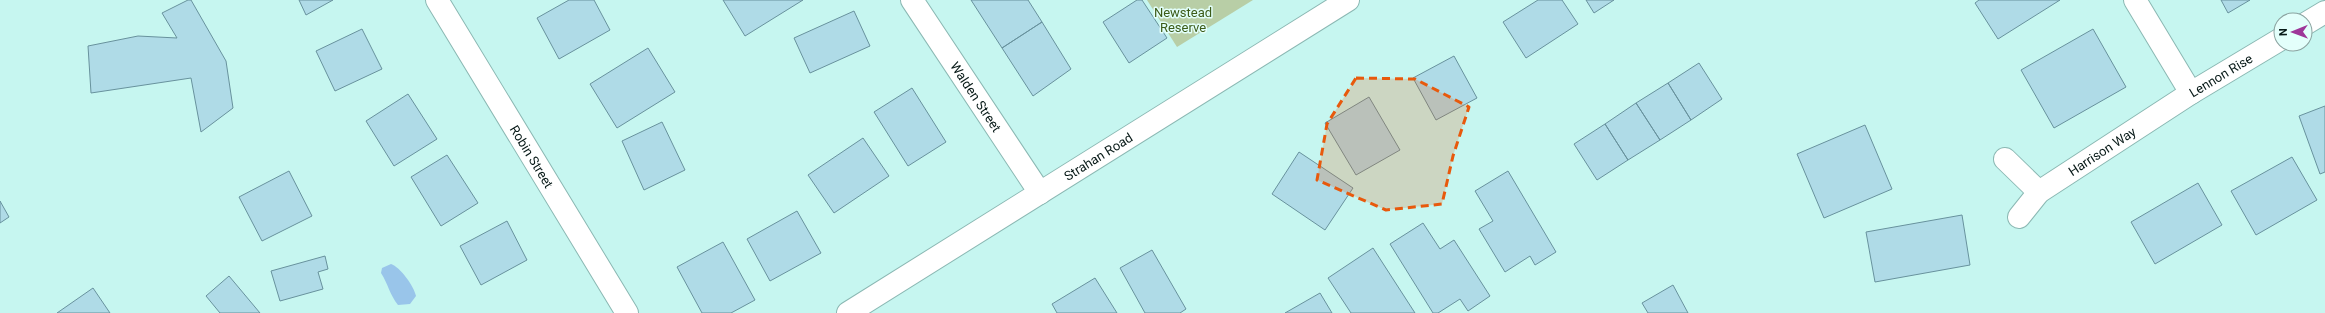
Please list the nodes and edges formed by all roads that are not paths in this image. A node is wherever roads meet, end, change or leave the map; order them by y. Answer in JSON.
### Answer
{"nodes":[{"id":1,"x":436,"y":0,"type":"edge"},
{"id":2,"x":912,"y":0,"type":"edge"},
{"id":3,"x":1348,"y":0,"type":"edge"},
{"id":4,"x":2134,"y":0,"type":"edge"},
{"id":5,"x":2325,"y":12,"type":"edge"},
{"id":6,"x":2313,"y":19,"type":"edge"},
{"id":7,"x":2273,"y":44,"type":"edge"},
{"id":8,"x":2191,"y":93,"type":"junction"},
{"id":9,"x":2005,"y":159,"type":"dead end"},
{"id":10,"x":2039,"y":192,"type":"junction"},
{"id":11,"x":1040,"y":193,"type":"junction"},
{"id":12,"x":2019,"y":217,"type":"dead end"},
{"id":13,"x":627,"y":313,"type":"edge"},
{"id":14,"x":848,"y":313,"type":"edge"}],
"edges":[{"from":1,"to":13,"type":"street","name":"Robin Street"},
{"from":2,"to":11,"type":"street","name":"Walden Street"},
{"from":3,"to":11,"type":"street","name":"Strahan Road"},
{"from":4,"to":8,"type":"street","name":"Lennon Rise"},
{"from":5,"to":6,"type":"street"},
{"from":7,"to":8,"type":"street","name":"Lennon Rise"},
{"from":8,"to":10,"type":"street","name":"Harrison Way"},
{"from":9,"to":10,"type":"street"},
{"from":10,"to":12,"type":"street","name":"Harrison Way"},
{"from":11,"to":14,"type":"street","name":"Strahan Road"}]}
